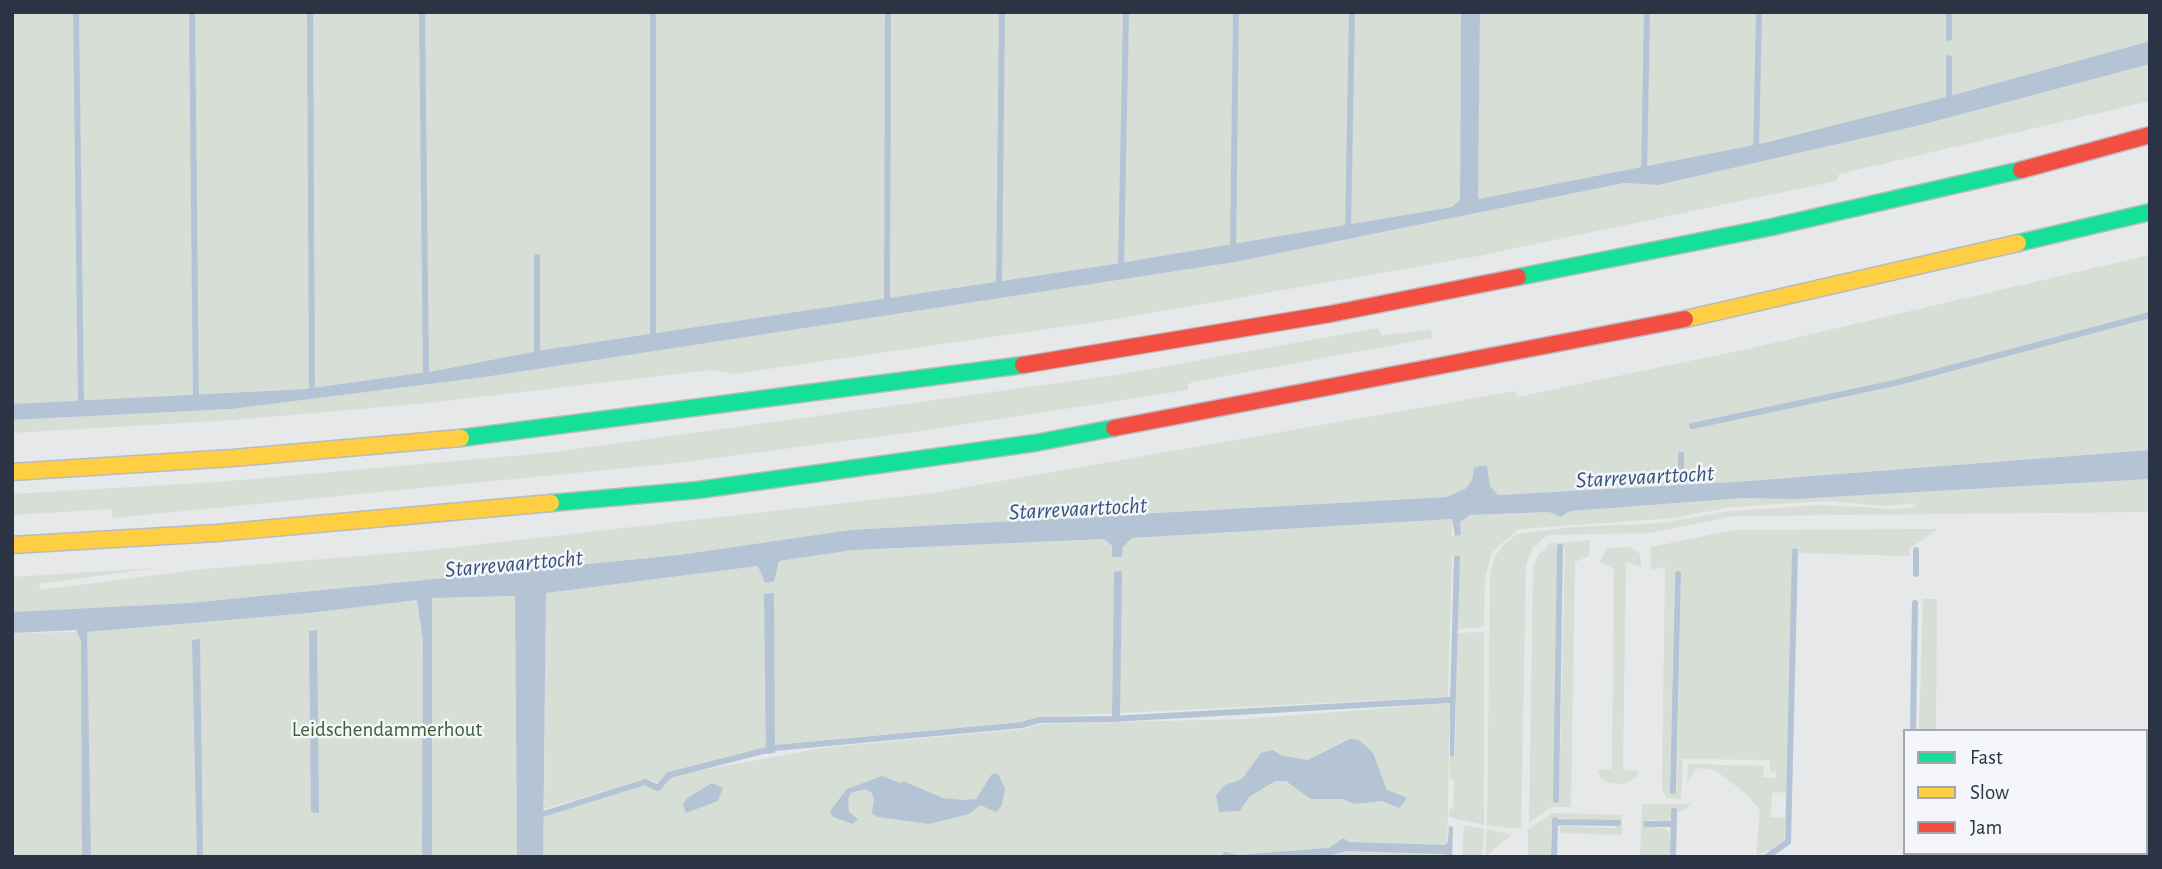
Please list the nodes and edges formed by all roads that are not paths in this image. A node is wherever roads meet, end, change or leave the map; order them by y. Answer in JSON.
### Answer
{"nodes":[{"id":1,"x":2150,"y":135,"type":"edge"},
{"id":2,"x":2150,"y":212,"type":"edge"},
{"id":3,"x":12,"y":472,"type":"edge"},
{"id":4,"x":12,"y":545,"type":"edge"}],
"edges":[{"from":1,"to":3,"type":"highway"},
{"from":2,"to":4,"type":"highway"}]}
